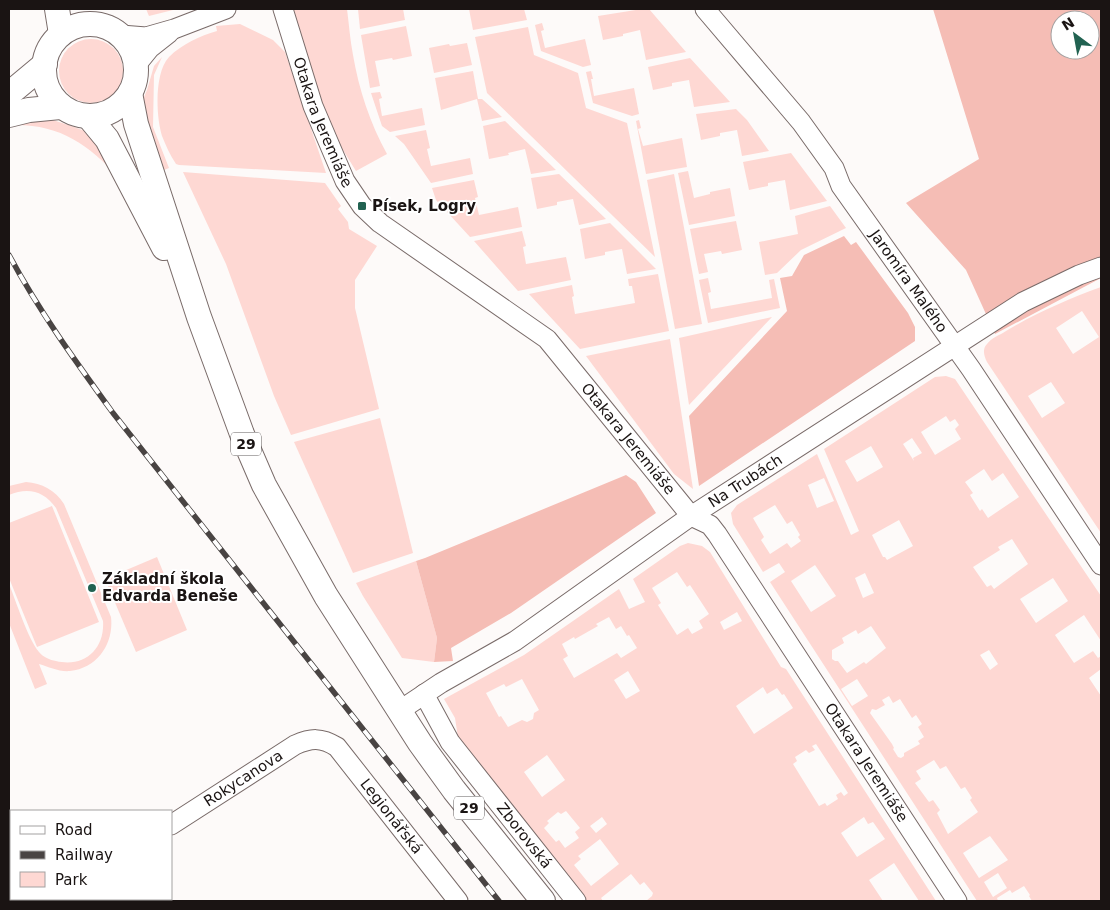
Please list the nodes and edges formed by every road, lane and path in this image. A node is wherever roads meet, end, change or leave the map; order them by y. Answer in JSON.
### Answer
{"nodes":[{"id":1,"x":57,"y":9,"type":"edge"},
{"id":2,"x":226,"y":9,"type":"edge"},
{"id":3,"x":283,"y":9,"type":"edge"},
{"id":4,"x":704,"y":9,"type":"edge"},
{"id":5,"x":95,"y":16,"type":"edge"},
{"id":6,"x":174,"y":29,"type":"junction"},
{"id":7,"x":61,"y":34,"type":"junction"},
{"id":8,"x":122,"y":35,"type":"junction"},
{"id":9,"x":45,"y":64,"type":"junction"},
{"id":10,"x":137,"y":64,"type":"junction"},
{"id":11,"x":9,"y":94,"type":"edge"},
{"id":12,"x":130,"y":94,"type":"junction"},
{"id":13,"x":60,"y":107,"type":"junction"},
{"id":14,"x":9,"y":115,"type":"edge"},
{"id":15,"x":88,"y":116,"type":"junction"},
{"id":16,"x":1101,"y":267,"type":"edge"},
{"id":17,"x":199,"y":317,"type":"junction"},
{"id":18,"x":953,"y":346,"type":"junction"},
{"id":19,"x":691,"y":516,"type":"junction"},
{"id":20,"x":1101,"y":565,"type":"edge"},
{"id":21,"x":424,"y":694,"type":"junction"},
{"id":22,"x":399,"y":711,"type":"junction"},
{"id":23,"x":318,"y":738,"type":"joint"},
{"id":24,"x":172,"y":824,"type":"edge"},
{"id":25,"x":458,"y":901,"type":"edge"},
{"id":26,"x":543,"y":901,"type":"edge"},
{"id":27,"x":576,"y":901,"type":"edge"},
{"id":28,"x":957,"y":901,"type":"edge"}],
"edges":[{"from":1,"to":7,"type":"main road"},
{"from":2,"to":6,"type":"street"},
{"from":3,"to":19,"type":"street","name":"Otakara Jeremiáše"},
{"from":4,"to":18,"type":"street","name":"Jaromíra Malého"},
{"from":5,"to":7,"type":"main road"},
{"from":5,"to":8,"type":"main road"},
{"from":6,"to":8,"type":"street"},
{"from":6,"to":10,"type":"street"},
{"from":7,"to":9,"type":"main road"},
{"from":8,"to":10,"type":"main road"},
{"from":9,"to":11,"type":"main road"},
{"from":9,"to":13,"type":"main road"},
{"from":10,"to":12,"type":"main road","number":"29"},
{"from":12,"to":15,"type":"main road"},
{"from":12,"to":17,"type":"main road","number":"29"},
{"from":13,"to":14,"type":"main road"},
{"from":13,"to":15,"type":"main road"},
{"from":15,"to":17,"type":"main road","number":"29"},
{"from":16,"to":18,"type":"street","name":"Na Trubách"},
{"from":17,"to":22,"type":"main road","number":"29"},
{"from":18,"to":19,"type":"street","name":"Na Trubách"},
{"from":18,"to":20,"type":"street","name":"Jaromíra Malého"},
{"from":19,"to":21,"type":"street","name":"Na Trubách"},
{"from":19,"to":28,"type":"street","name":"Otakara Jeremiáše"},
{"from":21,"to":22,"type":"street","name":"Na Trubách"},
{"from":21,"to":27,"type":"street","name":"Zborovská"},
{"from":22,"to":26,"type":"main road","number":"29"},
{"from":23,"to":24,"type":"street","name":"Rokycanova"},
{"from":23,"to":25,"type":"street","name":"Legionářská"}]}
